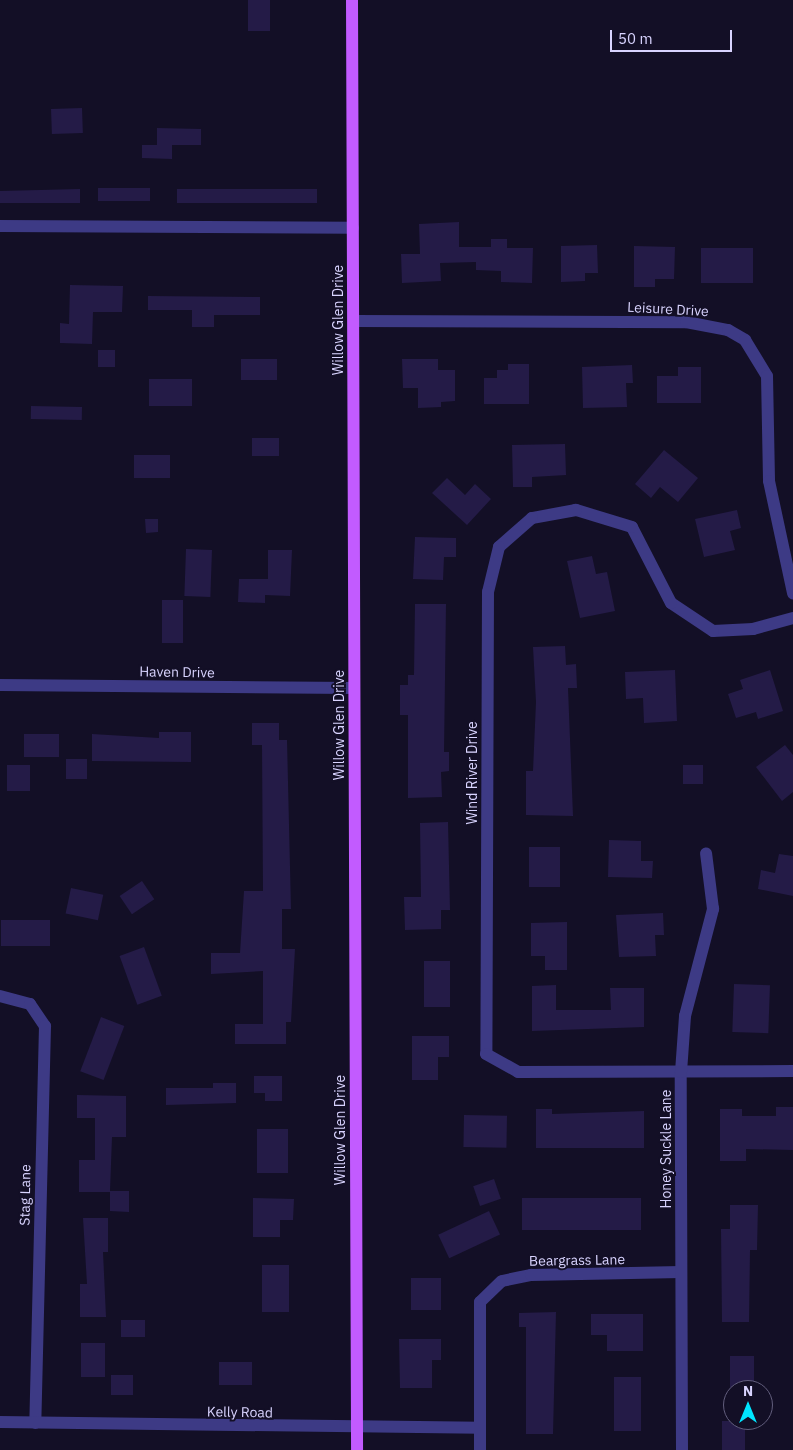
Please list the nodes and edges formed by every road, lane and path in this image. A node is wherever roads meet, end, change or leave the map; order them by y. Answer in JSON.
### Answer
{"nodes":[{"id":1,"x":352,"y":0,"type":"edge"},
{"id":2,"x":0,"y":226,"type":"edge"},
{"id":3,"x":353,"y":228,"type":"junction"},
{"id":4,"x":354,"y":321,"type":"junction"},
{"id":5,"x":793,"y":593,"type":"edge"},
{"id":6,"x":793,"y":618,"type":"edge"},
{"id":7,"x":0,"y":685,"type":"edge"},
{"id":8,"x":354,"y":688,"type":"junction"},
{"id":9,"x":706,"y":853,"type":"dead end"},
{"id":10,"x":0,"y":996,"type":"edge"},
{"id":11,"x":793,"y":1071,"type":"edge"},
{"id":12,"x":681,"y":1072,"type":"junction"},
{"id":13,"x":681,"y":1272,"type":"junction"},
{"id":14,"x":0,"y":1422,"type":"edge"},
{"id":15,"x":34,"y":1423,"type":"junction"},
{"id":16,"x":480,"y":1428,"type":"junction"},
{"id":17,"x":357,"y":1430,"type":"junction"},
{"id":18,"x":357,"y":1450,"type":"edge"},
{"id":19,"x":480,"y":1450,"type":"edge"},
{"id":20,"x":682,"y":1450,"type":"edge"}],
"edges":[{"from":1,"to":3,"type":"main road","name":"Willow Glen Drive"},
{"from":2,"to":3,"type":"street"},
{"from":3,"to":4,"type":"main road","name":"Willow Glen Drive"},
{"from":4,"to":5,"type":"street","name":"Leisure Drive"},
{"from":4,"to":8,"type":"main road","name":"Willow Glen Drive"},
{"from":6,"to":12,"type":"street","name":"Wind River Drive"},
{"from":7,"to":8,"type":"street","name":"Haven Drive"},
{"from":8,"to":17,"type":"main road","name":"Willow Glen Drive"},
{"from":9,"to":12,"type":"street","name":"Honey Suckle Lane"},
{"from":10,"to":15,"type":"street","name":"Stag Lane"},
{"from":11,"to":12,"type":"street","name":"Wind River Drive"},
{"from":12,"to":13,"type":"street","name":"Honey Suckle Lane"},
{"from":13,"to":16,"type":"street","name":"Beargrass Lane"},
{"from":13,"to":20,"type":"street","name":"Honey Suckle Lane"},
{"from":14,"to":15,"type":"street","name":"Kelly Road"},
{"from":15,"to":17,"type":"street","name":"Kelly Road"},
{"from":16,"to":17,"type":"street","name":"Kelly Road"},
{"from":16,"to":19,"type":"street","name":"Beargrass Lane"},
{"from":17,"to":18,"type":"main road","name":"Willow Glen Drive"}]}
